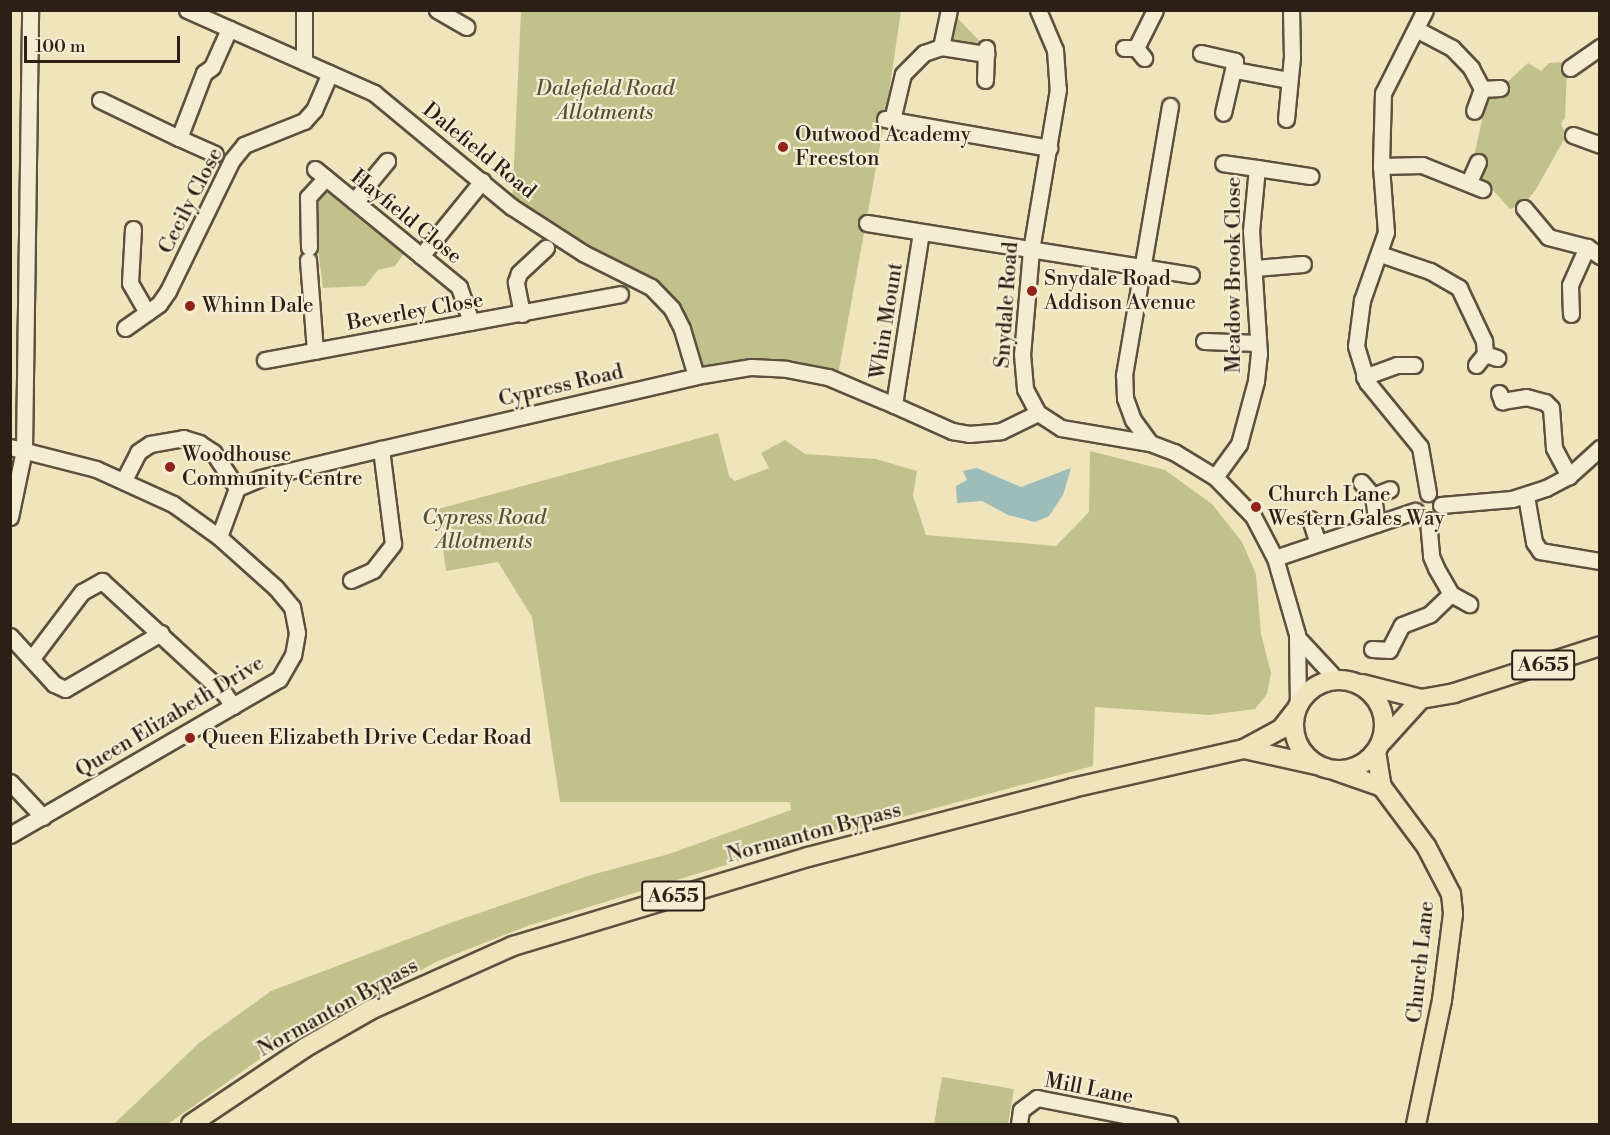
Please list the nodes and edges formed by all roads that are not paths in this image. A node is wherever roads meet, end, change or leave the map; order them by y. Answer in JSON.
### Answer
{"nodes":[{"id":1,"x":30,"y":10,"type":"edge"},
{"id":2,"x":187,"y":10,"type":"edge"},
{"id":3,"x":304,"y":10,"type":"edge"},
{"id":4,"x":437,"y":10,"type":"edge"},
{"id":5,"x":949,"y":10,"type":"edge"},
{"id":6,"x":1038,"y":10,"type":"edge"},
{"id":7,"x":1155,"y":10,"type":"edge"},
{"id":8,"x":1291,"y":10,"type":"edge"},
{"id":9,"x":1425,"y":10,"type":"edge"},
{"id":10,"x":466,"y":27,"type":"dead end"},
{"id":11,"x":229,"y":29,"type":"junction"},
{"id":12,"x":1416,"y":29,"type":"junction"},
{"id":13,"x":941,"y":47,"type":"junction"},
{"id":14,"x":1596,"y":49,"type":"edge"},
{"id":15,"x":1134,"y":51,"type":"dead end"},
{"id":16,"x":1201,"y":53,"type":"dead end"},
{"id":17,"x":304,"y":62,"type":"junction"},
{"id":18,"x":1599,"y":65,"type":"edge"},
{"id":19,"x":1570,"y":68,"type":"dead end"},
{"id":20,"x":1235,"y":70,"type":"junction"},
{"id":21,"x":330,"y":73,"type":"junction"},
{"id":22,"x":986,"y":80,"type":"dead end"},
{"id":23,"x":1289,"y":80,"type":"junction"},
{"id":24,"x":1500,"y":88,"type":"dead end"},
{"id":25,"x":1482,"y":89,"type":"junction"},
{"id":26,"x":100,"y":100,"type":"dead end"},
{"id":27,"x":1170,"y":106,"type":"dead end"},
{"id":28,"x":1474,"y":111,"type":"dead end"},
{"id":29,"x":1223,"y":113,"type":"dead end"},
{"id":30,"x":1286,"y":119,"type":"dead end"},
{"id":31,"x":1573,"y":135,"type":"dead end"},
{"id":32,"x":179,"y":138,"type":"junction"},
{"id":33,"x":1049,"y":148,"type":"junction"},
{"id":34,"x":1593,"y":148,"type":"edge"},
{"id":35,"x":215,"y":154,"type":"dead end"},
{"id":36,"x":1478,"y":162,"type":"dead end"},
{"id":37,"x":1223,"y":163,"type":"dead end"},
{"id":38,"x":380,"y":165,"type":"dead end"},
{"id":39,"x":1381,"y":166,"type":"junction"},
{"id":40,"x":1257,"y":168,"type":"junction"},
{"id":41,"x":1310,"y":176,"type":"dead end"},
{"id":42,"x":482,"y":182,"type":"junction"},
{"id":43,"x":354,"y":201,"type":"junction"},
{"id":44,"x":1530,"y":208,"type":"dead end"},
{"id":45,"x":867,"y":224,"type":"dead end"},
{"id":46,"x":133,"y":229,"type":"dead end"},
{"id":47,"x":921,"y":232,"type":"junction"},
{"id":48,"x":546,"y":248,"type":"dead end"},
{"id":49,"x":1031,"y":250,"type":"junction"},
{"id":50,"x":1593,"y":251,"type":"edge"},
{"id":51,"x":1380,"y":254,"type":"junction"},
{"id":52,"x":421,"y":256,"type":"junction"},
{"id":53,"x":1303,"y":264,"type":"dead end"},
{"id":54,"x":1141,"y":268,"type":"junction"},
{"id":55,"x":1255,"y":268,"type":"junction"},
{"id":56,"x":1191,"y":275,"type":"dead end"},
{"id":57,"x":621,"y":294,"type":"dead end"},
{"id":58,"x":147,"y":313,"type":"junction"},
{"id":59,"x":522,"y":314,"type":"junction"},
{"id":60,"x":1571,"y":314,"type":"dead end"},
{"id":61,"x":471,"y":322,"type":"junction"},
{"id":62,"x":125,"y":328,"type":"dead end"},
{"id":63,"x":1204,"y":341,"type":"dead end"},
{"id":64,"x":1258,"y":343,"type":"junction"},
{"id":65,"x":315,"y":351,"type":"junction"},
{"id":66,"x":1486,"y":359,"type":"dead end"},
{"id":67,"x":265,"y":360,"type":"dead end"},
{"id":68,"x":1417,"y":363,"type":"dead end"},
{"id":69,"x":696,"y":376,"type":"junction"},
{"id":70,"x":1364,"y":377,"type":"junction"},
{"id":71,"x":1501,"y":403,"type":"dead end"},
{"id":72,"x":894,"y":405,"type":"junction"},
{"id":73,"x":1038,"y":413,"type":"junction"},
{"id":74,"x":1150,"y":443,"type":"junction"},
{"id":75,"x":1599,"y":448,"type":"edge"},
{"id":76,"x":17,"y":449,"type":"edge"},
{"id":77,"x":381,"y":449,"type":"junction"},
{"id":78,"x":1569,"y":476,"type":"junction"},
{"id":79,"x":1215,"y":477,"type":"junction"},
{"id":80,"x":124,"y":480,"type":"junction"},
{"id":81,"x":1361,"y":483,"type":"dead end"},
{"id":82,"x":237,"y":488,"type":"junction"},
{"id":83,"x":1390,"y":489,"type":"dead end"},
{"id":84,"x":1428,"y":493,"type":"junction"},
{"id":85,"x":1373,"y":496,"type":"junction"},
{"id":86,"x":1526,"y":496,"type":"junction"},
{"id":87,"x":1441,"y":505,"type":"junction"},
{"id":88,"x":1422,"y":515,"type":"junction"},
{"id":89,"x":1309,"y":516,"type":"dead end"},
{"id":90,"x":10,"y":517,"type":"edge"},
{"id":91,"x":1377,"y":524,"type":"junction"},
{"id":92,"x":219,"y":537,"type":"junction"},
{"id":93,"x":1318,"y":543,"type":"junction"},
{"id":94,"x":1275,"y":558,"type":"junction"},
{"id":95,"x":1595,"y":566,"type":"edge"},
{"id":96,"x":351,"y":580,"type":"dead end"},
{"id":97,"x":1451,"y":594,"type":"junction"},
{"id":98,"x":1469,"y":604,"type":"dead end"},
{"id":99,"x":161,"y":633,"type":"junction"},
{"id":100,"x":10,"y":636,"type":"edge"},
{"id":101,"x":1297,"y":637,"type":"junction"},
{"id":102,"x":1599,"y":646,"type":"edge"},
{"id":103,"x":1372,"y":649,"type":"dead end"},
{"id":104,"x":32,"y":658,"type":"junction"},
{"id":105,"x":1342,"y":680,"type":"junction"},
{"id":106,"x":1421,"y":699,"type":"junction"},
{"id":107,"x":233,"y":706,"type":"junction"},
{"id":108,"x":1297,"y":707,"type":"junction"},
{"id":109,"x":1378,"y":747,"type":"junction"},
{"id":110,"x":1244,"y":749,"type":"junction"},
{"id":111,"x":1325,"y":767,"type":"junction"},
{"id":112,"x":10,"y":782,"type":"edge"},
{"id":113,"x":1382,"y":787,"type":"junction"},
{"id":114,"x":43,"y":817,"type":"junction"},
{"id":115,"x":10,"y":835,"type":"edge"},
{"id":116,"x":192,"y":1125,"type":"edge"},
{"id":117,"x":1019,"y":1125,"type":"edge"},
{"id":118,"x":1169,"y":1125,"type":"edge"},
{"id":119,"x":1416,"y":1125,"type":"edge"}],
"edges":[{"from":1,"to":76,"type":"street"},
{"from":2,"to":11,"type":"street","name":"Dalefield Road"},
{"from":3,"to":17,"type":"street"},
{"from":4,"to":10,"type":"street"},
{"from":5,"to":13,"type":"street"},
{"from":6,"to":33,"type":"street","name":"Snydale Road"},
{"from":7,"to":15,"type":"street"},
{"from":8,"to":23,"type":"street"},
{"from":9,"to":12,"type":"street"},
{"from":11,"to":17,"type":"street","name":"Dalefield Road"},
{"from":11,"to":32,"type":"street"},
{"from":12,"to":25,"type":"street"},
{"from":12,"to":39,"type":"street"},
{"from":13,"to":22,"type":"street"},
{"from":13,"to":33,"type":"street"},
{"from":14,"to":18,"type":"street"},
{"from":14,"to":19,"type":"street"},
{"from":16,"to":20,"type":"street"},
{"from":17,"to":21,"type":"street","name":"Dalefield Road"},
{"from":20,"to":23,"type":"street"},
{"from":20,"to":29,"type":"street"},
{"from":21,"to":42,"type":"street","name":"Dalefield Road"},
{"from":21,"to":58,"type":"street","name":"Cecily Close"},
{"from":23,"to":30,"type":"street"},
{"from":24,"to":25,"type":"street"},
{"from":25,"to":28,"type":"street"},
{"from":26,"to":32,"type":"street"},
{"from":27,"to":54,"type":"street"},
{"from":31,"to":34,"type":"street"},
{"from":32,"to":35,"type":"street"},
{"from":33,"to":49,"type":"street","name":"Snydale Road"},
{"from":36,"to":39,"type":"street"},
{"from":37,"to":40,"type":"street","name":"Meadow Brook Close"},
{"from":38,"to":43,"type":"street"},
{"from":39,"to":51,"type":"street"},
{"from":40,"to":41,"type":"street"},
{"from":40,"to":55,"type":"street","name":"Meadow Brook Close"},
{"from":42,"to":52,"type":"street"},
{"from":42,"to":69,"type":"street","name":"Dalefield Road"},
{"from":43,"to":52,"type":"street","name":"Hayfield Close"},
{"from":43,"to":65,"type":"street","name":"Hayfield Close"},
{"from":44,"to":50,"type":"street"},
{"from":45,"to":47,"type":"street"},
{"from":46,"to":58,"type":"street","name":"Cecily Close"},
{"from":47,"to":49,"type":"street"},
{"from":47,"to":72,"type":"street","name":"Whin Mount"},
{"from":48,"to":59,"type":"street"},
{"from":49,"to":54,"type":"street"},
{"from":49,"to":73,"type":"street","name":"Snydale Road"},
{"from":50,"to":60,"type":"street"},
{"from":51,"to":66,"type":"street"},
{"from":51,"to":70,"type":"street"},
{"from":52,"to":61,"type":"street","name":"Hayfield Close"},
{"from":53,"to":55,"type":"street"},
{"from":54,"to":56,"type":"street"},
{"from":54,"to":74,"type":"street"},
{"from":55,"to":64,"type":"street","name":"Meadow Brook Close"},
{"from":57,"to":59,"type":"street","name":"Beverley Close"},
{"from":58,"to":62,"type":"street","name":"Cecily Close"},
{"from":59,"to":61,"type":"street","name":"Beverley Close"},
{"from":61,"to":65,"type":"street","name":"Beverley Close"},
{"from":63,"to":64,"type":"street"},
{"from":64,"to":79,"type":"street","name":"Meadow Brook Close"},
{"from":65,"to":67,"type":"street","name":"Beverley Close"},
{"from":68,"to":70,"type":"street"},
{"from":69,"to":72,"type":"street","name":"Cypress Road"},
{"from":69,"to":77,"type":"street","name":"Cypress Road"},
{"from":70,"to":84,"type":"street"},
{"from":71,"to":78,"type":"street"},
{"from":72,"to":73,"type":"street","name":"Whin Mount"},
{"from":73,"to":74,"type":"street"},
{"from":74,"to":79,"type":"street"},
{"from":75,"to":78,"type":"street"},
{"from":76,"to":80,"type":"street","name":"Queen Elizabeth Drive"},
{"from":76,"to":90,"type":"street"},
{"from":77,"to":82,"type":"street","name":"Cypress Road"},
{"from":77,"to":96,"type":"street"},
{"from":78,"to":86,"type":"street"},
{"from":79,"to":94,"type":"street"},
{"from":80,"to":82,"type":"street"},
{"from":80,"to":92,"type":"street","name":"Queen Elizabeth Drive"},
{"from":81,"to":85,"type":"street"},
{"from":82,"to":92,"type":"street"},
{"from":83,"to":85,"type":"street"},
{"from":84,"to":87,"type":"street"},
{"from":84,"to":88,"type":"street"},
{"from":85,"to":91,"type":"street"},
{"from":86,"to":87,"type":"street"},
{"from":86,"to":95,"type":"street"},
{"from":87,"to":88,"type":"street"},
{"from":88,"to":91,"type":"street"},
{"from":88,"to":97,"type":"street"},
{"from":89,"to":93,"type":"street"},
{"from":91,"to":93,"type":"street"},
{"from":92,"to":107,"type":"street","name":"Queen Elizabeth Drive"},
{"from":93,"to":94,"type":"street"},
{"from":94,"to":101,"type":"street"},
{"from":97,"to":98,"type":"street"},
{"from":97,"to":103,"type":"street"},
{"from":99,"to":104,"type":"street"},
{"from":99,"to":104,"type":"street"},
{"from":99,"to":107,"type":"street"},
{"from":100,"to":104,"type":"street"},
{"from":101,"to":105,"type":"street"},
{"from":101,"to":108,"type":"street"},
{"from":102,"to":106,"type":"main road","number":"A655"},
{"from":105,"to":106,"type":"main road","number":"A655"},
{"from":105,"to":108,"type":"main road"},
{"from":105,"to":109,"type":"main road"},
{"from":106,"to":109,"type":"main road"},
{"from":107,"to":114,"type":"street","name":"Queen Elizabeth Drive"},
{"from":108,"to":110,"type":"main road","name":"Normanton Bypass","number":"A655"},
{"from":108,"to":111,"type":"main road"},
{"from":109,"to":111,"type":"main road"},
{"from":109,"to":113,"type":"main road","name":"Church Lane"},
{"from":110,"to":111,"type":"main road","name":"Normanton Bypass","number":"A655"},
{"from":110,"to":116,"type":"main road","name":"Normanton Bypass","number":"A655"},
{"from":111,"to":113,"type":"main road"},
{"from":112,"to":114,"type":"street"},
{"from":113,"to":119,"type":"main road","name":"Church Lane"},
{"from":114,"to":115,"type":"street","name":"Queen Elizabeth Drive"},
{"from":117,"to":118,"type":"street","name":"Mill Lane"}]}
